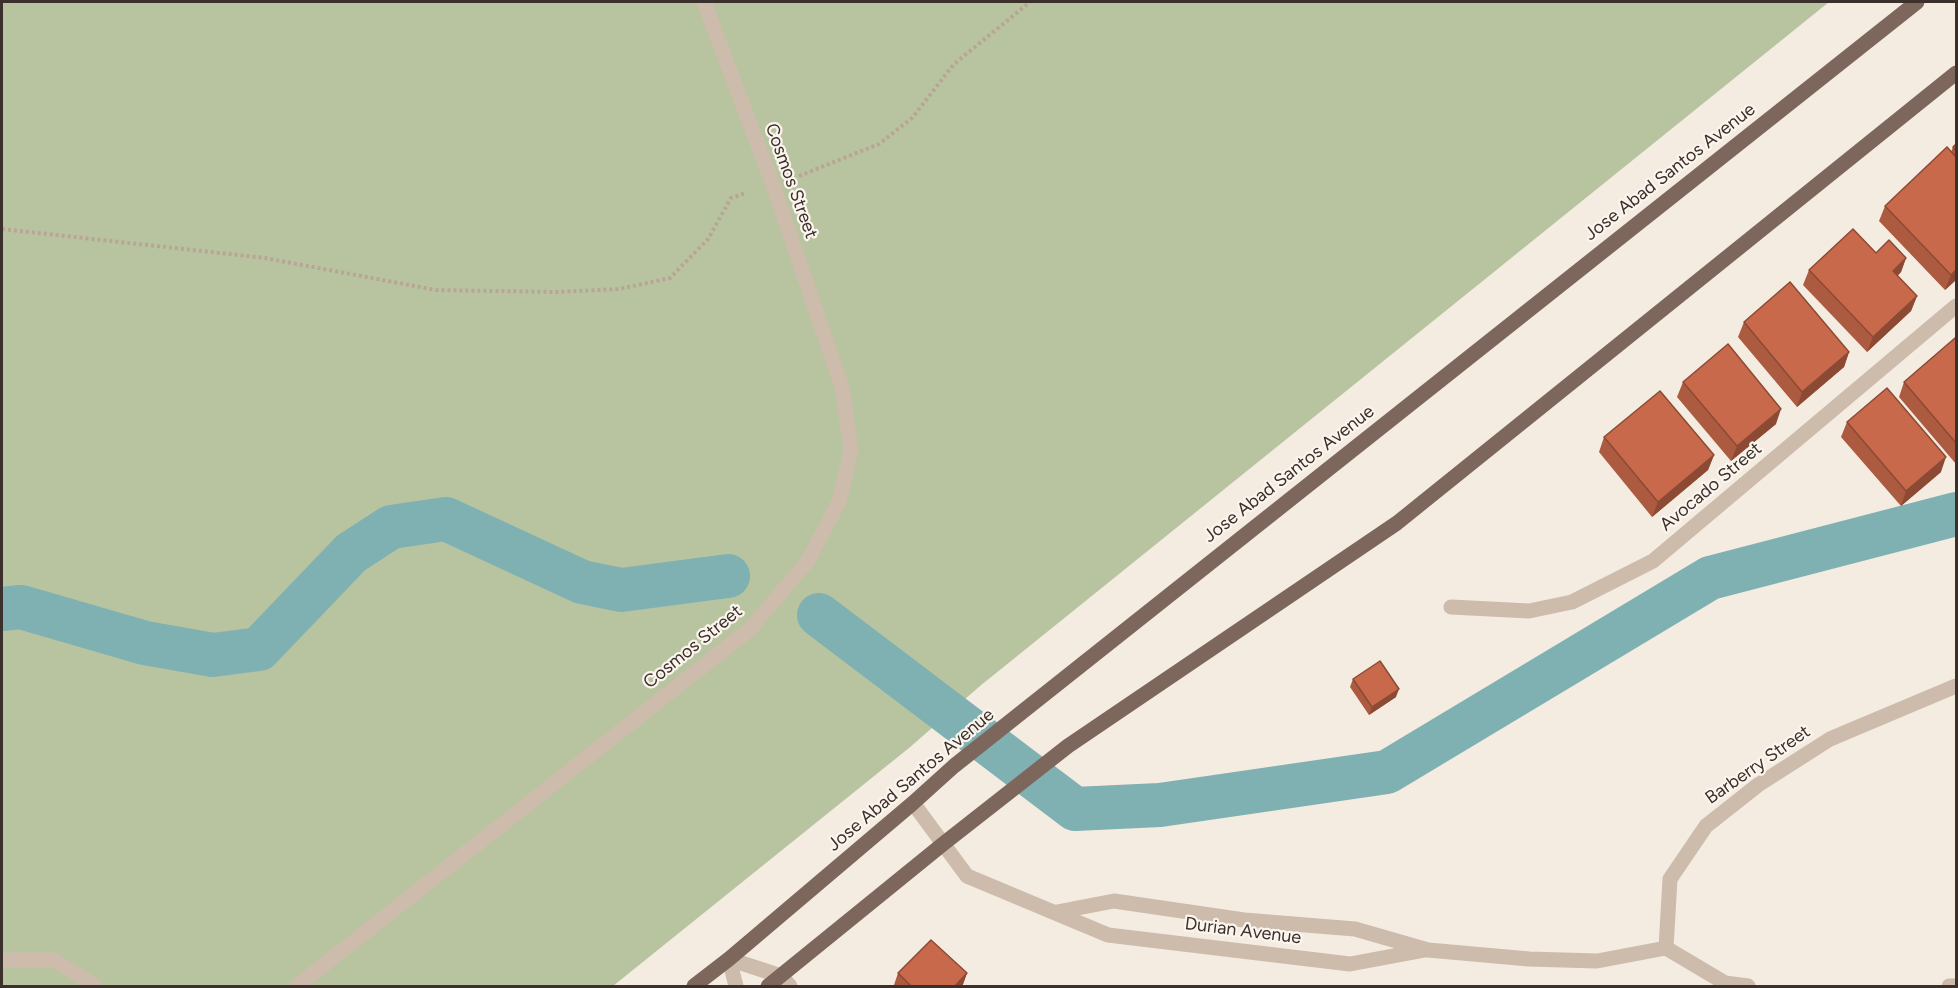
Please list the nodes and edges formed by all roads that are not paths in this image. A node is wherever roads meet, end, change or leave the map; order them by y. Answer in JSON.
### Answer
{"nodes":[{"id":1,"x":704,"y":2,"type":"edge"},
{"id":2,"x":1917,"y":2,"type":"edge"},
{"id":3,"x":1956,"y":73,"type":"edge"},
{"id":4,"x":1956,"y":306,"type":"edge"},
{"id":5,"x":1451,"y":607,"type":"dead end"},
{"id":6,"x":1956,"y":686,"type":"edge"},
{"id":7,"x":914,"y":803,"type":"junction"},
{"id":8,"x":943,"y":844,"type":"junction"},
{"id":9,"x":1057,"y":912,"type":"junction"},
{"id":10,"x":1666,"y":948,"type":"junction"},
{"id":11,"x":1428,"y":950,"type":"junction"},
{"id":12,"x":729,"y":959,"type":"junction"},
{"id":13,"x":2,"y":960,"type":"edge"},
{"id":14,"x":786,"y":981,"type":"edge"},
{"id":15,"x":1956,"y":986,"type":"edge"},
{"id":16,"x":95,"y":987,"type":"edge"},
{"id":17,"x":297,"y":987,"type":"edge"},
{"id":18,"x":694,"y":987,"type":"edge"},
{"id":19,"x":736,"y":987,"type":"edge"},
{"id":20,"x":768,"y":987,"type":"edge"},
{"id":21,"x":1748,"y":987,"type":"edge"},
{"id":22,"x":1948,"y":987,"type":"edge"}],
"edges":[{"from":1,"to":17,"type":"street","name":"Cosmos Street"},
{"from":2,"to":7,"type":"main road","name":"Jose Abad Santos Avenue"},
{"from":3,"to":8,"type":"main road"},
{"from":4,"to":5,"type":"street","name":"Avocado Street"},
{"from":6,"to":10,"type":"street","name":"Barberry Street"},
{"from":7,"to":8,"type":"street","name":"Durian Avenue"},
{"from":7,"to":12,"type":"main road","name":"Jose Abad Santos Avenue"},
{"from":8,"to":9,"type":"street","name":"Durian Avenue"},
{"from":8,"to":14,"type":"main road"},
{"from":9,"to":11,"type":"street","name":"Durian Avenue"},
{"from":9,"to":11,"type":"street","name":"Durian Avenue"},
{"from":10,"to":11,"type":"street","name":"Durian Avenue"},
{"from":10,"to":21,"type":"street"},
{"from":12,"to":14,"type":"street"},
{"from":12,"to":18,"type":"main road","name":"Jose Abad Santos Avenue"},
{"from":12,"to":19,"type":"street"},
{"from":13,"to":16,"type":"street"},
{"from":14,"to":20,"type":"main road"},
{"from":15,"to":22,"type":"street"}]}
